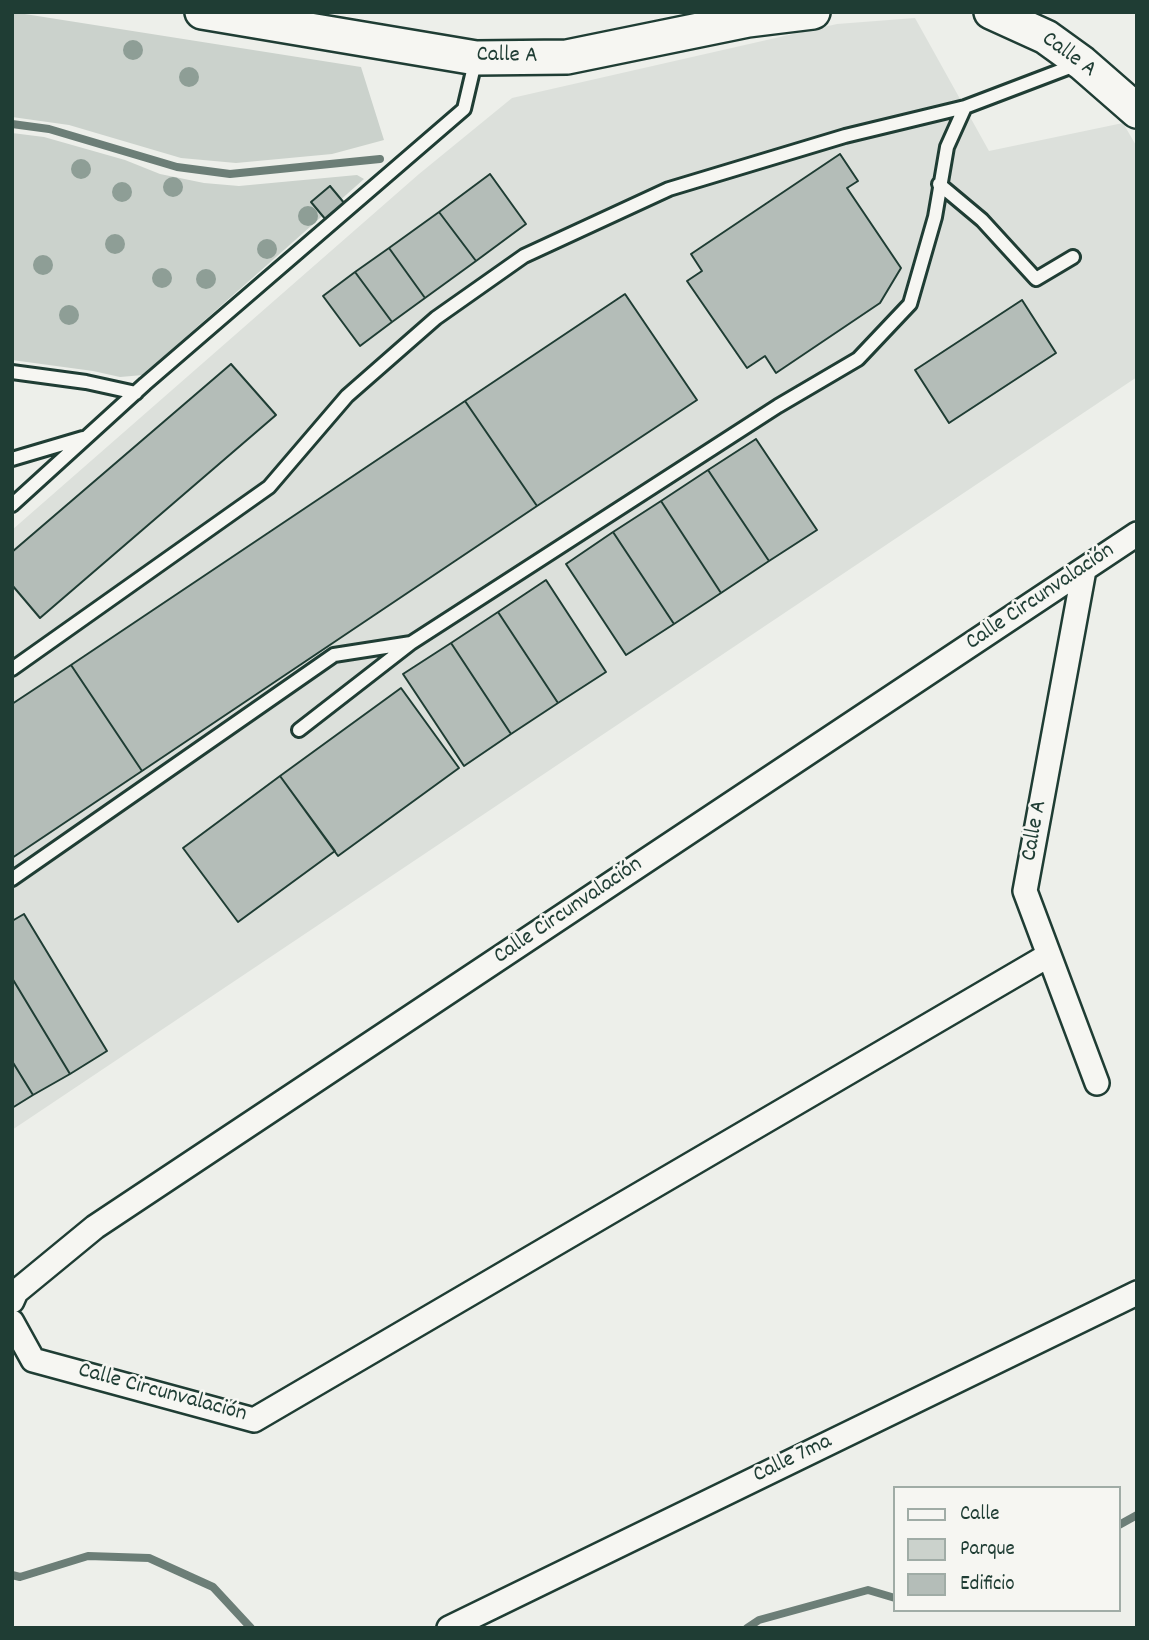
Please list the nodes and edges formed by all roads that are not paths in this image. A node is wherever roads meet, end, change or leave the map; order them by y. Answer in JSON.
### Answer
{"nodes":[{"id":1,"x":202,"y":12,"type":"edge"},
{"id":2,"x":813,"y":12,"type":"edge"},
{"id":3,"x":991,"y":12,"type":"edge"},
{"id":4,"x":476,"y":58,"type":"junction"},
{"id":5,"x":1082,"y":63,"type":"junction"},
{"id":6,"x":965,"y":107,"type":"junction"},
{"id":7,"x":1137,"y":111,"type":"edge"},
{"id":8,"x":939,"y":184,"type":"junction"},
{"id":9,"x":1073,"y":257,"type":"dead end"},
{"id":10,"x":12,"y":372,"type":"edge"},
{"id":11,"x":136,"y":393,"type":"junction"},
{"id":12,"x":87,"y":437,"type":"junction"},
{"id":13,"x":12,"y":458,"type":"edge"},
{"id":14,"x":12,"y":505,"type":"edge"},
{"id":15,"x":1137,"y":534,"type":"edge"},
{"id":16,"x":1084,"y":570,"type":"junction"},
{"id":17,"x":411,"y":643,"type":"junction"},
{"id":18,"x":12,"y":669,"type":"edge"},
{"id":19,"x":299,"y":730,"type":"dead end"},
{"id":20,"x":12,"y":879,"type":"edge"},
{"id":21,"x":1049,"y":955,"type":"junction"},
{"id":22,"x":1097,"y":1083,"type":"dead end"},
{"id":23,"x":1137,"y":1293,"type":"edge"},
{"id":24,"x":12,"y":1301,"type":"edge"},
{"id":25,"x":12,"y":1322,"type":"edge"},
{"id":26,"x":449,"y":1628,"type":"edge"}],
"edges":[{"from":1,"to":4,"type":"street","name":"Calle A"},
{"from":2,"to":4,"type":"street","name":"Calle A"},
{"from":3,"to":5,"type":"street","name":"Calle A"},
{"from":4,"to":11,"type":"lane"},
{"from":5,"to":6,"type":"lane"},
{"from":5,"to":7,"type":"street","name":"Calle A"},
{"from":6,"to":8,"type":"lane"},
{"from":6,"to":18,"type":"lane"},
{"from":8,"to":9,"type":"lane"},
{"from":8,"to":17,"type":"lane"},
{"from":10,"to":11,"type":"lane"},
{"from":11,"to":12,"type":"lane"},
{"from":12,"to":13,"type":"lane"},
{"from":12,"to":14,"type":"lane"},
{"from":15,"to":16,"type":"street","name":"Calle Circunvalación"},
{"from":16,"to":21,"type":"street","name":"Calle A"},
{"from":16,"to":24,"type":"street","name":"Calle Circunvalación"},
{"from":17,"to":19,"type":"lane"},
{"from":17,"to":20,"type":"lane"},
{"from":21,"to":22,"type":"street","name":"Calle A"},
{"from":21,"to":25,"type":"street","name":"Calle Circunvalación"},
{"from":23,"to":26,"type":"street","name":"Calle 7ma"}]}
